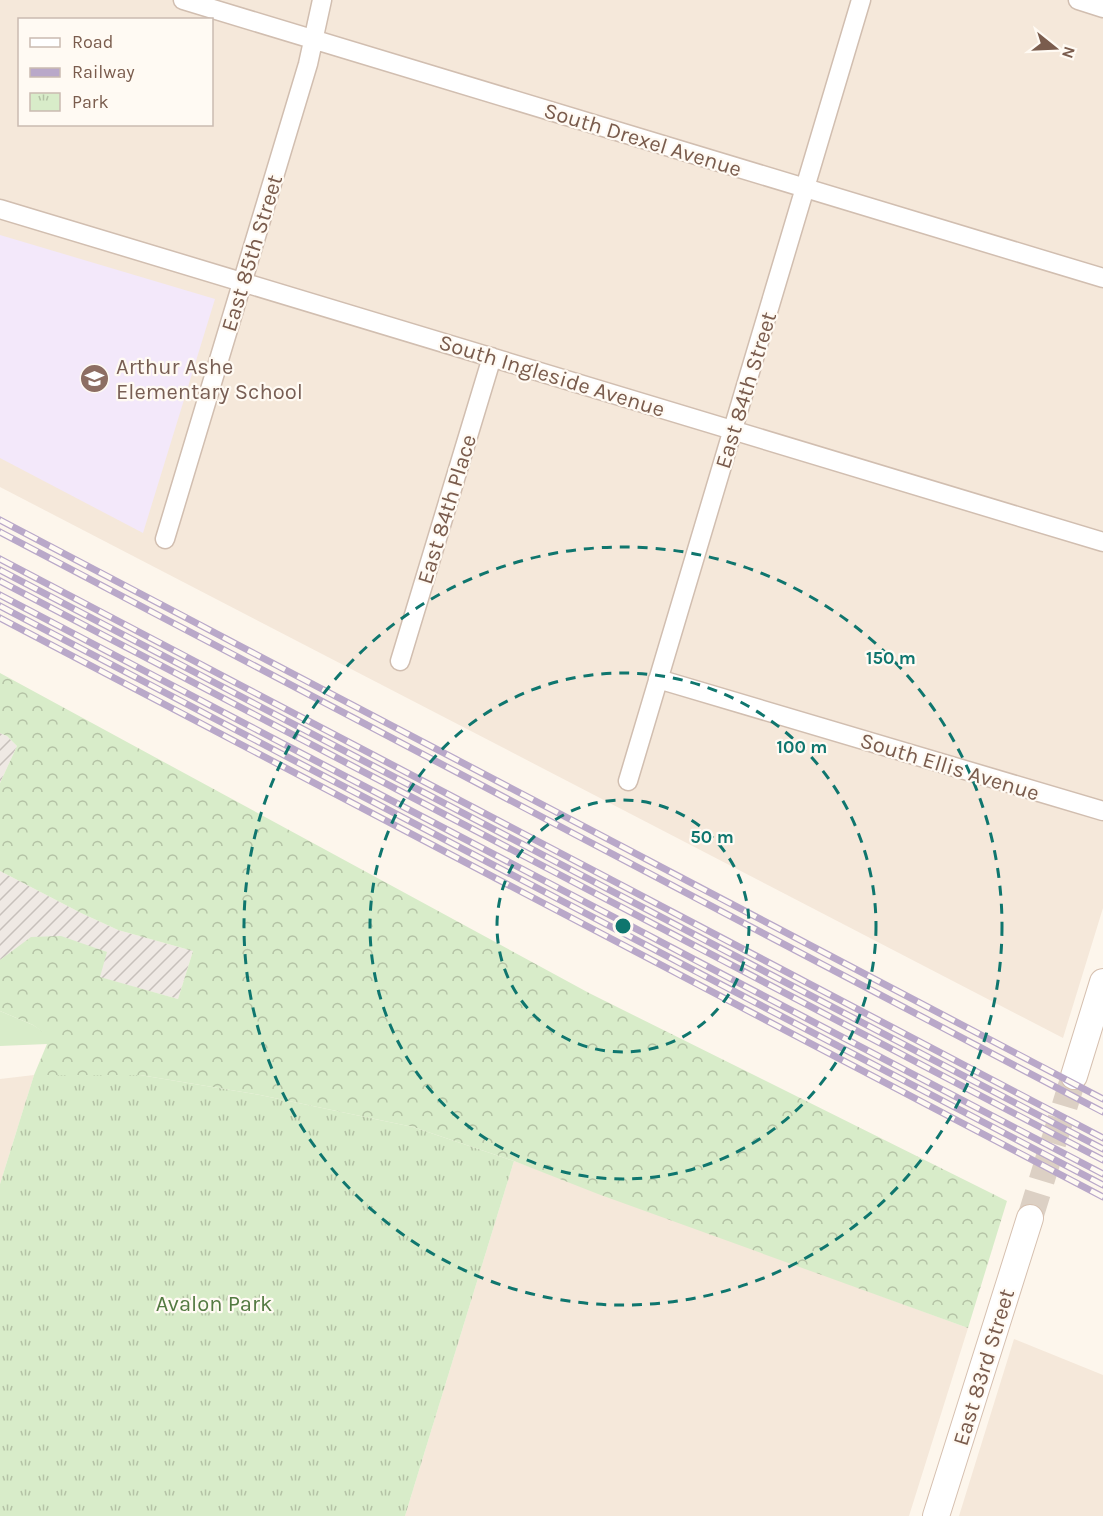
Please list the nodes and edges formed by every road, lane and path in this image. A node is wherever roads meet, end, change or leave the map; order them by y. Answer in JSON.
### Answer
{"nodes":[{"id":1,"x":183,"y":0,"type":"edge"},
{"id":2,"x":322,"y":0,"type":"edge"},
{"id":3,"x":861,"y":0,"type":"edge"},
{"id":4,"x":1078,"y":0,"type":"edge"},
{"id":5,"x":1103,"y":8,"type":"edge"},
{"id":6,"x":313,"y":39,"type":"junction"},
{"id":7,"x":805,"y":188,"type":"junction"},
{"id":8,"x":0,"y":209,"type":"edge"},
{"id":9,"x":1103,"y":278,"type":"edge"},
{"id":10,"x":242,"y":282,"type":"junction"},
{"id":11,"x":492,"y":357,"type":"junction"},
{"id":12,"x":733,"y":430,"type":"junction"},
{"id":13,"x":165,"y":538,"type":"dead end"},
{"id":14,"x":1103,"y":542,"type":"edge"},
{"id":15,"x":400,"y":661,"type":"dead end"},
{"id":16,"x":658,"y":679,"type":"junction"},
{"id":17,"x":628,"y":781,"type":"dead end"},
{"id":18,"x":1103,"y":811,"type":"edge"},
{"id":19,"x":1103,"y":982,"type":"edge"},
{"id":20,"x":1074,"y":1076,"type":"tunnel mouth"},
{"id":21,"x":1030,"y":1218,"type":"tunnel mouth"},
{"id":22,"x":936,"y":1516,"type":"edge"}],
"edges":[{"from":1,"to":6,"type":"street","name":"South Drexel Avenue"},
{"from":2,"to":6,"type":"street","name":"East 85th Street"},
{"from":3,"to":7,"type":"street","name":"East 84th Street"},
{"from":4,"to":5,"type":"street"},
{"from":6,"to":7,"type":"street","name":"South Drexel Avenue"},
{"from":6,"to":10,"type":"street","name":"East 85th Street"},
{"from":7,"to":9,"type":"street","name":"South Drexel Avenue"},
{"from":7,"to":12,"type":"street","name":"East 84th Street"},
{"from":8,"to":10,"type":"street","name":"South Ingleside Avenue"},
{"from":10,"to":11,"type":"street","name":"South Ingleside Avenue"},
{"from":10,"to":13,"type":"street","name":"East 85th Street"},
{"from":11,"to":12,"type":"street","name":"South Ingleside Avenue"},
{"from":11,"to":15,"type":"street","name":"East 84th Place"},
{"from":12,"to":14,"type":"street","name":"South Ingleside Avenue"},
{"from":12,"to":16,"type":"street","name":"East 84th Street"},
{"from":16,"to":17,"type":"street","name":"East 84th Street"},
{"from":16,"to":18,"type":"street","name":"South Ellis Avenue"},
{"from":19,"to":20,"type":"street"},
{"from":21,"to":22,"type":"street","name":"East 83rd Street"}]}
